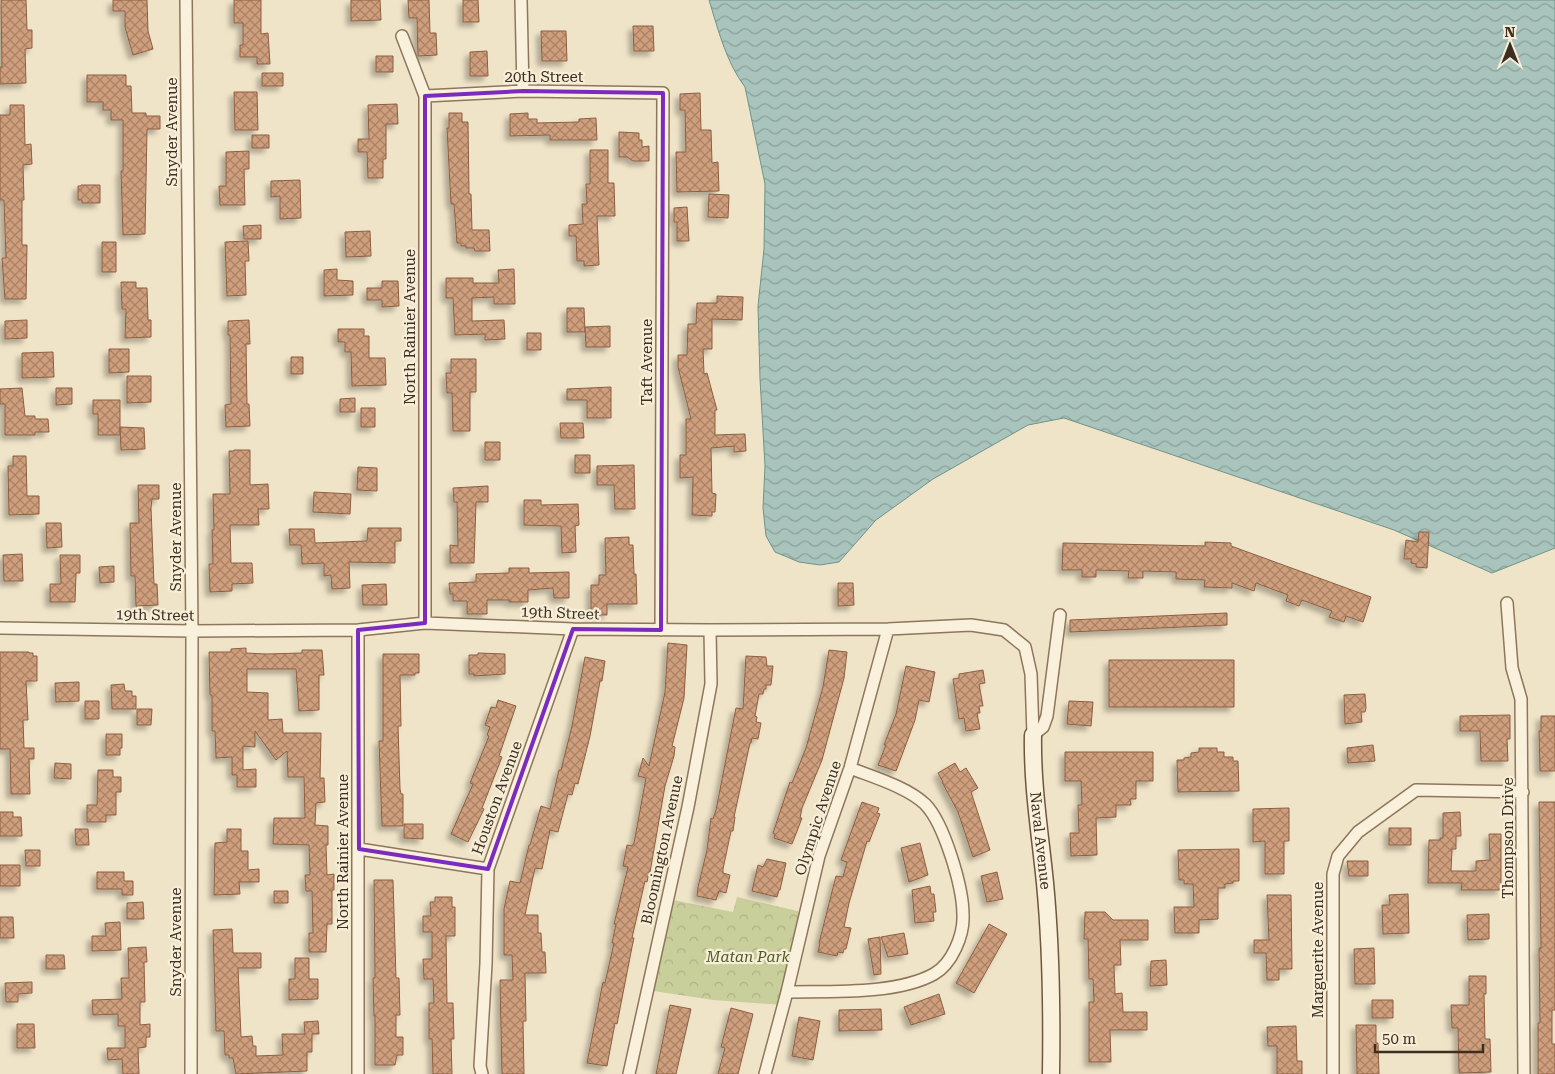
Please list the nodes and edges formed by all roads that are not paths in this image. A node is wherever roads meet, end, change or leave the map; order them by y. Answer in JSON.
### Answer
{"nodes":[{"id":1,"x":186,"y":0,"type":"edge"},
{"id":2,"x":520,"y":0,"type":"edge"},
{"id":3,"x":402,"y":36,"type":"dead end"},
{"id":4,"x":523,"y":91,"type":"junction"},
{"id":5,"x":663,"y":93,"type":"joint"},
{"id":6,"x":425,"y":96,"type":"junction"},
{"id":7,"x":1507,"y":603,"type":"dead end"},
{"id":8,"x":1060,"y":615,"type":"dead end"},
{"id":9,"x":425,"y":623,"type":"junction"},
{"id":10,"x":0,"y":628,"type":"edge"},
{"id":11,"x":573,"y":629,"type":"junction"},
{"id":12,"x":888,"y":629,"type":"junction"},
{"id":13,"x":358,"y":630,"type":"junction"},
{"id":14,"x":661,"y":630,"type":"junction"},
{"id":15,"x":710,"y":630,"type":"junction"},
{"id":16,"x":192,"y":631,"type":"junction"},
{"id":17,"x":1033,"y":735,"type":"junction"},
{"id":18,"x":850,"y":768,"type":"junction"},
{"id":19,"x":1523,"y":792,"type":"junction"},
{"id":20,"x":359,"y":849,"type":"junction"},
{"id":21,"x":488,"y":869,"type":"junction"},
{"id":22,"x":787,"y":992,"type":"junction"},
{"id":23,"x":191,"y":1074,"type":"edge"},
{"id":24,"x":358,"y":1074,"type":"edge"},
{"id":25,"x":482,"y":1074,"type":"edge"},
{"id":26,"x":629,"y":1074,"type":"edge"},
{"id":27,"x":765,"y":1074,"type":"edge"},
{"id":28,"x":1051,"y":1074,"type":"edge"},
{"id":29,"x":1333,"y":1074,"type":"edge"},
{"id":30,"x":1524,"y":1074,"type":"edge"}],
"edges":[{"from":1,"to":16,"type":"street","name":"Snyder Avenue"},
{"from":2,"to":4,"type":"street"},
{"from":3,"to":6,"type":"street","name":"North Rainier Avenue"},
{"from":4,"to":5,"type":"street","name":"20th Street"},
{"from":4,"to":6,"type":"street","name":"20th Street"},
{"from":5,"to":14,"type":"street","name":"Taft Avenue"},
{"from":6,"to":9,"type":"street","name":"North Rainier Avenue"},
{"from":7,"to":19,"type":"street","name":"Thompson Drive"},
{"from":8,"to":17,"type":"street"},
{"from":9,"to":11,"type":"street","name":"19th Street"},
{"from":9,"to":13,"type":"street","name":"19th Street"},
{"from":10,"to":16,"type":"street","name":"19th Street"},
{"from":11,"to":14,"type":"street","name":"19th Street"},
{"from":11,"to":21,"type":"street","name":"Houston Avenue"},
{"from":12,"to":15,"type":"street","name":"19th Street"},
{"from":12,"to":17,"type":"street","name":"19th Street"},
{"from":12,"to":18,"type":"street","name":"Olympic Avenue"},
{"from":13,"to":16,"type":"street","name":"19th Street"},
{"from":13,"to":20,"type":"street","name":"North Rainier Avenue"},
{"from":14,"to":15,"type":"street","name":"19th Street"},
{"from":15,"to":26,"type":"street","name":"Bloomington Avenue"},
{"from":16,"to":23,"type":"street","name":"Snyder Avenue"},
{"from":17,"to":28,"type":"street","name":"Naval Avenue"},
{"from":18,"to":22,"type":"street","name":"Olympic Avenue"},
{"from":18,"to":22,"type":"street"},
{"from":19,"to":29,"type":"street","name":"Marguerite Avenue"},
{"from":19,"to":30,"type":"street","name":"Thompson Drive"},
{"from":20,"to":21,"type":"street"},
{"from":20,"to":24,"type":"street","name":"North Rainier Avenue"},
{"from":21,"to":25,"type":"street","name":"Houston Avenue"},
{"from":22,"to":27,"type":"street","name":"Olympic Avenue"}]}
